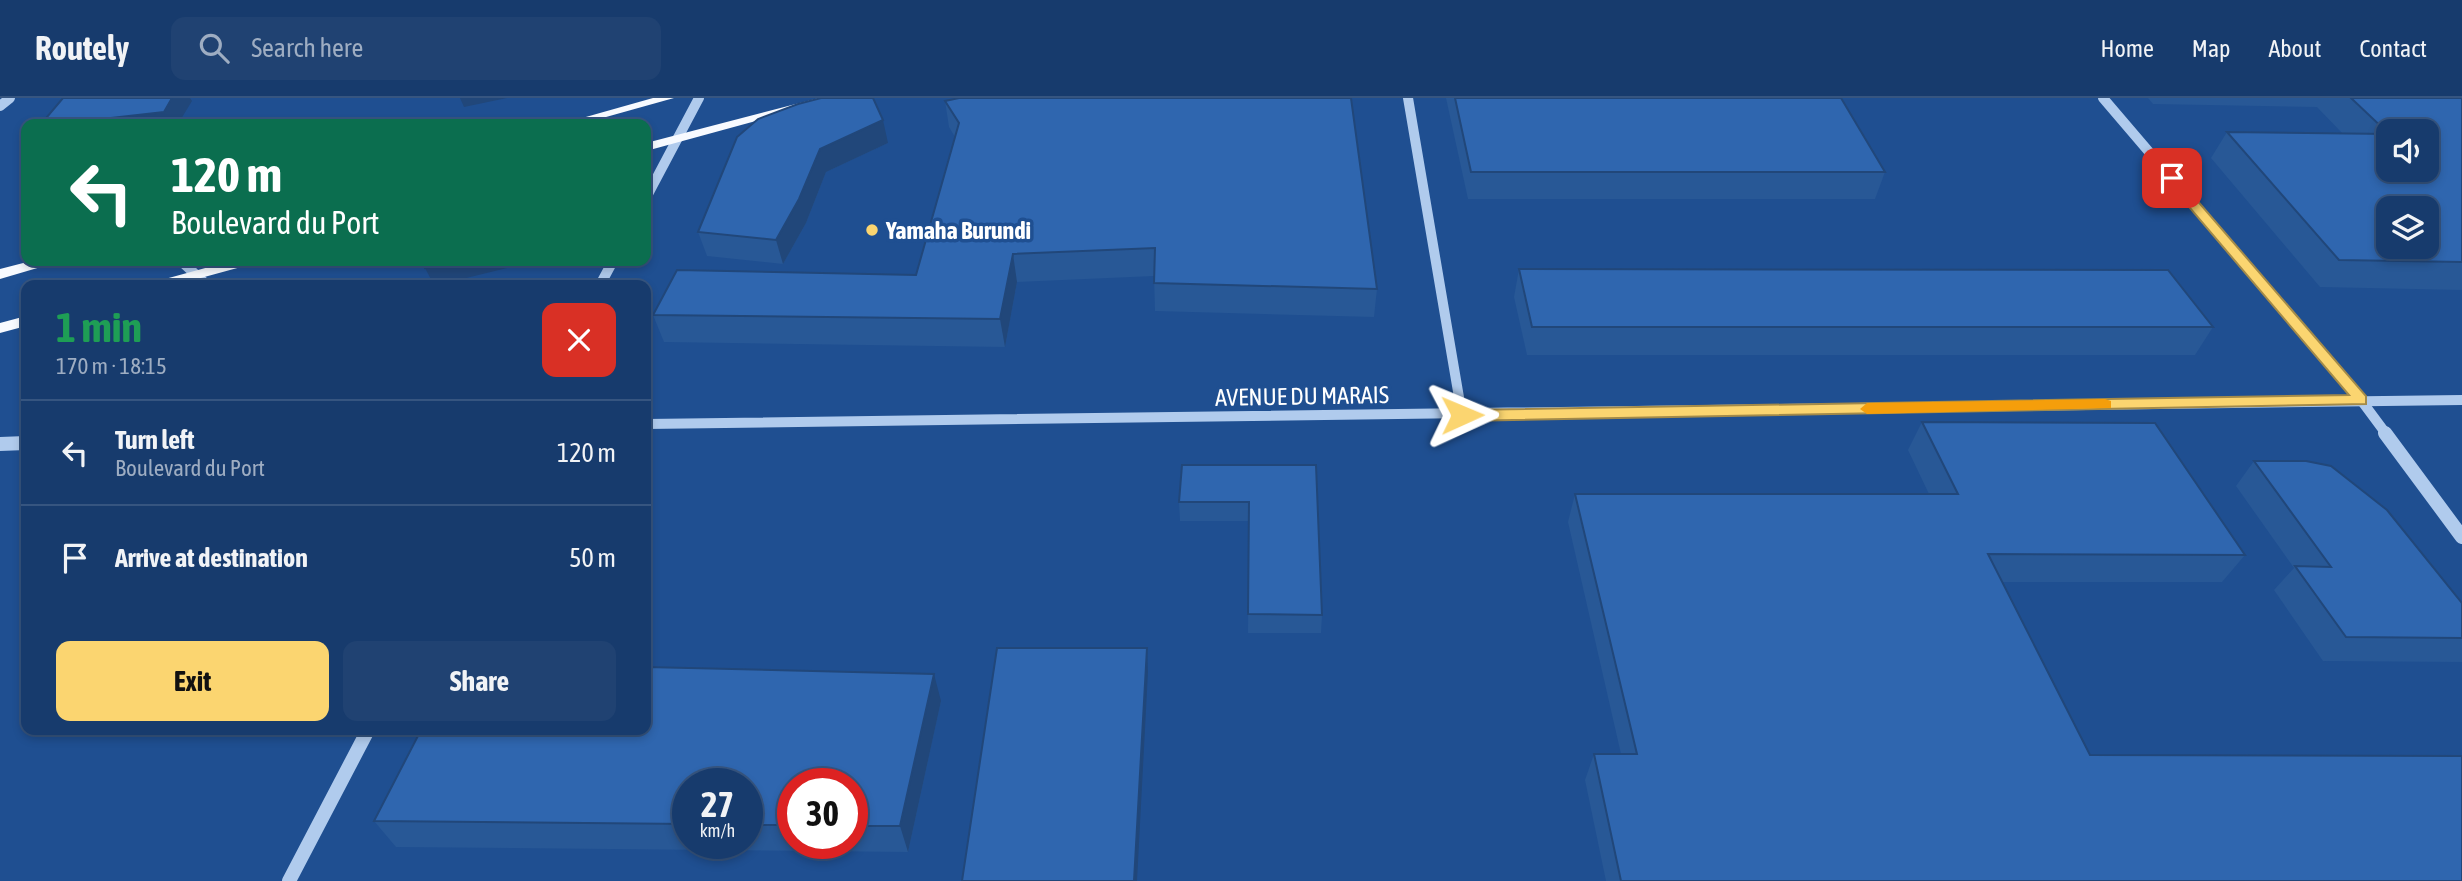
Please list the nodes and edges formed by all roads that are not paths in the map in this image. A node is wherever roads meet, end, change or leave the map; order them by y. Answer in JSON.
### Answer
{"nodes":[{"id":1,"x":10,"y":98,"type":"edge"},
{"id":2,"x":668,"y":98,"type":"edge"},
{"id":3,"x":699,"y":98,"type":"edge"},
{"id":4,"x":834,"y":98,"type":"edge"},
{"id":5,"x":1408,"y":98,"type":"edge"},
{"id":6,"x":2103,"y":98,"type":"edge"},
{"id":7,"x":0,"y":106,"type":"edge"},
{"id":8,"x":586,"y":119,"type":"edge"},
{"id":9,"x":677,"y":138,"type":"junction"},
{"id":10,"x":651,"y":146,"type":"edge"},
{"id":11,"x":651,"y":188,"type":"edge"},
{"id":12,"x":28,"y":266,"type":"edge"},
{"id":13,"x":186,"y":266,"type":"edge"},
{"id":14,"x":235,"y":266,"type":"edge"},
{"id":15,"x":0,"y":274,"type":"edge"},
{"id":16,"x":201,"y":280,"type":"edge"},
{"id":17,"x":21,"y":322,"type":"edge"},
{"id":18,"x":0,"y":328,"type":"edge"},
{"id":19,"x":2361,"y":400,"type":"junction"},
{"id":20,"x":2462,"y":400,"type":"edge"},
{"id":21,"x":1462,"y":415,"type":"junction"},
{"id":22,"x":651,"y":424,"type":"edge"},
{"id":23,"x":21,"y":443,"type":"edge"},
{"id":24,"x":0,"y":444,"type":"edge"},
{"id":25,"x":2462,"y":537,"type":"edge"},
{"id":26,"x":365,"y":735,"type":"edge"},
{"id":27,"x":289,"y":881,"type":"edge"}],
"edges":[{"from":1,"to":7,"type":"street"},
{"from":2,"to":8,"type":"main road"},
{"from":3,"to":9,"type":"street"},
{"from":4,"to":9,"type":"main road"},
{"from":5,"to":21,"type":"street"},
{"from":6,"to":19,"type":"street"},
{"from":9,"to":10,"type":"main road"},
{"from":9,"to":11,"type":"street"},
{"from":12,"to":15,"type":"main road"},
{"from":13,"to":16,"type":"street"},
{"from":14,"to":16,"type":"main road"},
{"from":17,"to":18,"type":"main road"},
{"from":19,"to":20,"type":"street","name":"AVENUE DU MARAIS"},
{"from":19,"to":21,"type":"street","name":"AVENUE DU MARAIS"},
{"from":19,"to":25,"type":"street"},
{"from":21,"to":22,"type":"street","name":"AVENUE DU MARAIS"},
{"from":23,"to":24,"type":"street"},
{"from":26,"to":27,"type":"street"}]}
